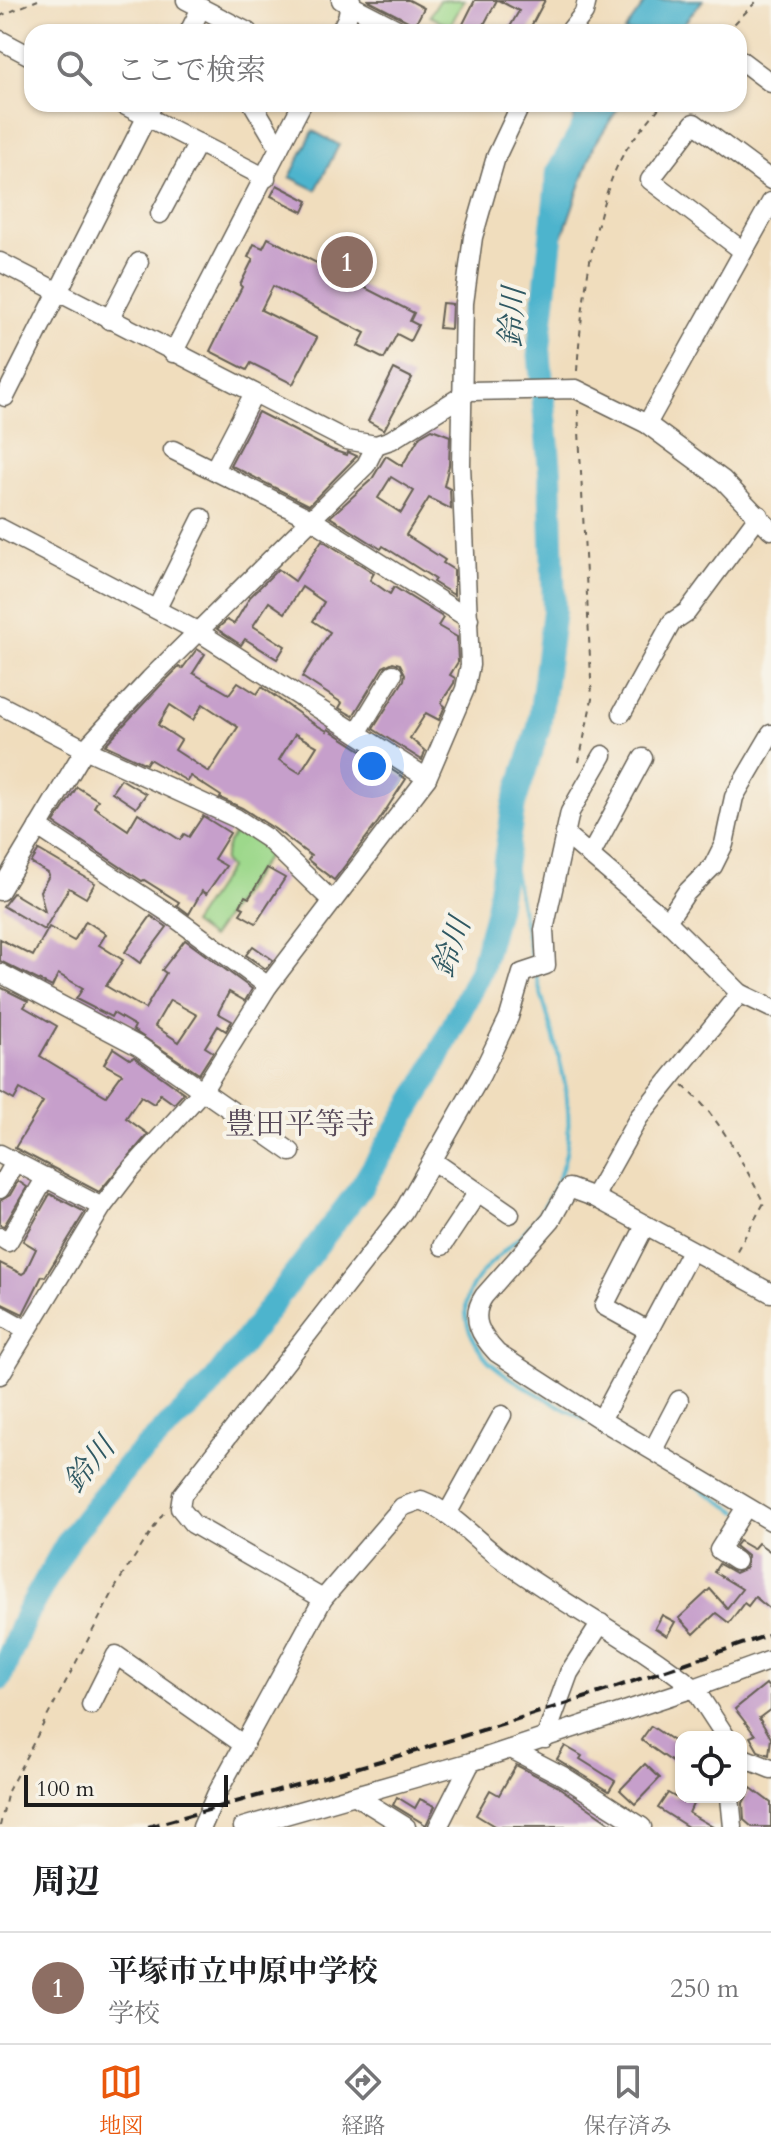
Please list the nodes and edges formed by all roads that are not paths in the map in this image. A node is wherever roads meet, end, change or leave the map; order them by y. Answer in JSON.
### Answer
{"nodes":[{"id":1,"x":587,"y":0,"type":"edge"},
{"id":2,"x":347,"y":2,"type":"edge"},
{"id":3,"x":194,"y":4,"type":"edge"},
{"id":4,"x":190,"y":24,"type":"edge"},
{"id":5,"x":233,"y":24,"type":"edge"},
{"id":6,"x":344,"y":24,"type":"edge"},
{"id":7,"x":388,"y":24,"type":"edge"},
{"id":8,"x":575,"y":24,"type":"edge"},
{"id":9,"x":0,"y":40,"type":"edge"},
{"id":10,"x":24,"y":53,"type":"edge"},
{"id":11,"x":747,"y":65,"type":"edge"},
{"id":12,"x":771,"y":83,"type":"edge"},
{"id":13,"x":149,"y":112,"type":"edge"},
{"id":14,"x":153,"y":112,"type":"edge"},
{"id":15,"x":258,"y":112,"type":"edge"},
{"id":16,"x":298,"y":112,"type":"edge"},
{"id":17,"x":517,"y":112,"type":"edge"},
{"id":18,"x":198,"y":143,"type":"junction"},
{"id":19,"x":279,"y":148,"type":"junction"},
{"id":20,"x":266,"y":178,"type":"junction"},
{"id":21,"x":771,"y":180,"type":"edge"},
{"id":22,"x":771,"y":204,"type":"edge"},
{"id":23,"x":160,"y":214,"type":"dead end"},
{"id":24,"x":743,"y":251,"type":"junction"},
{"id":25,"x":0,"y":262,"type":"edge"},
{"id":26,"x":139,"y":262,"type":"dead end"},
{"id":27,"x":56,"y":293,"type":"junction"},
{"id":28,"x":109,"y":320,"type":"junction"},
{"id":29,"x":173,"y":353,"type":"junction"},
{"id":30,"x":466,"y":392,"type":"junction"},
{"id":31,"x":254,"y":393,"type":"junction"},
{"id":32,"x":5,"y":397,"type":"dead end"},
{"id":33,"x":647,"y":424,"type":"junction"},
{"id":34,"x":376,"y":445,"type":"junction"},
{"id":35,"x":173,"y":450,"type":"dead end"},
{"id":36,"x":214,"y":470,"type":"junction"},
{"id":37,"x":759,"y":515,"type":"junction"},
{"id":38,"x":202,"y":518,"type":"dead end"},
{"id":39,"x":311,"y":519,"type":"junction"},
{"id":40,"x":0,"y":528,"type":"edge"},
{"id":41,"x":771,"y":530,"type":"edge"},
{"id":42,"x":157,"y":608,"type":"junction"},
{"id":43,"x":469,"y":619,"type":"junction"},
{"id":44,"x":199,"y":632,"type":"junction"},
{"id":45,"x":393,"y":674,"type":"dead end"},
{"id":46,"x":0,"y":705,"type":"edge"},
{"id":47,"x":622,"y":713,"type":"dead end"},
{"id":48,"x":357,"y":733,"type":"junction"},
{"id":49,"x":771,"y":734,"type":"edge"},
{"id":50,"x":85,"y":749,"type":"junction"},
{"id":51,"x":603,"y":755,"type":"dead end"},
{"id":52,"x":643,"y":758,"type":"dead end"},
{"id":53,"x":427,"y":778,"type":"junction"},
{"id":54,"x":38,"y":827,"type":"junction"},
{"id":55,"x":565,"y":834,"type":"junction"},
{"id":56,"x":590,"y":856,"type":"junction"},
{"id":57,"x":0,"y":891,"type":"edge"},
{"id":58,"x":332,"y":901,"type":"junction"},
{"id":59,"x":667,"y":921,"type":"junction"},
{"id":60,"x":0,"y":973,"type":"edge"},
{"id":61,"x":268,"y":986,"type":"junction"},
{"id":62,"x":740,"y":993,"type":"junction"},
{"id":63,"x":771,"y":1008,"type":"edge"},
{"id":64,"x":203,"y":1090,"type":"junction"},
{"id":65,"x":291,"y":1152,"type":"dead end"},
{"id":66,"x":8,"y":1158,"type":"edge"},
{"id":67,"x":433,"y":1161,"type":"junction"},
{"id":68,"x":46,"y":1177,"type":"junction"},
{"id":69,"x":0,"y":1189,"type":"edge"},
{"id":70,"x":478,"y":1192,"type":"junction"},
{"id":71,"x":594,"y":1197,"type":"junction"},
{"id":72,"x":102,"y":1207,"type":"junction"},
{"id":73,"x":510,"y":1214,"type":"dead end"},
{"id":74,"x":645,"y":1226,"type":"junction"},
{"id":75,"x":0,"y":1237,"type":"edge"},
{"id":76,"x":442,"y":1246,"type":"dead end"},
{"id":77,"x":691,"y":1251,"type":"junction"},
{"id":78,"x":771,"y":1293,"type":"edge"},
{"id":79,"x":0,"y":1315,"type":"edge"},
{"id":80,"x":27,"y":1330,"type":"junction"},
{"id":81,"x":649,"y":1331,"type":"junction"},
{"id":82,"x":0,"y":1375,"type":"edge"},
{"id":83,"x":679,"y":1400,"type":"dead end"},
{"id":84,"x":502,"y":1415,"type":"dead end"},
{"id":85,"x":601,"y":1420,"type":"junction"},
{"id":86,"x":653,"y":1450,"type":"junction"},
{"id":87,"x":746,"y":1507,"type":"junction"},
{"id":88,"x":447,"y":1514,"type":"junction"},
{"id":89,"x":771,"y":1521,"type":"edge"},
{"id":90,"x":736,"y":1561,"type":"dead end"},
{"id":91,"x":323,"y":1599,"type":"junction"},
{"id":92,"x":601,"y":1623,"type":"junction"},
{"id":93,"x":771,"y":1660,"type":"edge"},
{"id":94,"x":694,"y":1688,"type":"junction"},
{"id":95,"x":91,"y":1705,"type":"dead end"},
{"id":96,"x":722,"y":1731,"type":"edge"},
{"id":97,"x":545,"y":1739,"type":"junction"},
{"id":98,"x":244,"y":1745,"type":"junction"},
{"id":99,"x":511,"y":1749,"type":"junction"},
{"id":100,"x":747,"y":1759,"type":"edge"},
{"id":101,"x":471,"y":1762,"type":"junction"},
{"id":102,"x":771,"y":1769,"type":"edge"},
{"id":103,"x":356,"y":1796,"type":"junction"},
{"id":104,"x":731,"y":1803,"type":"edge"},
{"id":105,"x":202,"y":1827,"type":"edge"},
{"id":106,"x":243,"y":1827,"type":"edge"},
{"id":107,"x":406,"y":1827,"type":"edge"},
{"id":108,"x":438,"y":1827,"type":"edge"},
{"id":109,"x":642,"y":1827,"type":"edge"},
{"id":110,"x":733,"y":1827,"type":"edge"}],
"edges":[{"from":1,"to":8,"type":"street"},
{"from":2,"to":6,"type":"street"},
{"from":2,"to":7,"type":"street"},
{"from":3,"to":4,"type":"street"},
{"from":3,"to":5,"type":"street"},
{"from":9,"to":10,"type":"street"},
{"from":11,"to":12,"type":"street"},
{"from":13,"to":27,"type":"street"},
{"from":14,"to":18,"type":"street"},
{"from":15,"to":19,"type":"street"},
{"from":16,"to":19,"type":"street"},
{"from":17,"to":30,"type":"street"},
{"from":18,"to":20,"type":"street"},
{"from":18,"to":23,"type":"street"},
{"from":19,"to":20,"type":"street"},
{"from":20,"to":29,"type":"street"},
{"from":21,"to":24,"type":"street"},
{"from":22,"to":24,"type":"street"},
{"from":24,"to":33,"type":"street"},
{"from":25,"to":27,"type":"street"},
{"from":26,"to":28,"type":"street"},
{"from":27,"to":28,"type":"street"},
{"from":27,"to":32,"type":"street"},
{"from":28,"to":29,"type":"street"},
{"from":29,"to":31,"type":"street"},
{"from":30,"to":33,"type":"street"},
{"from":30,"to":34,"type":"street"},
{"from":30,"to":43,"type":"street"},
{"from":31,"to":34,"type":"street"},
{"from":31,"to":36,"type":"street"},
{"from":33,"to":37,"type":"street"},
{"from":34,"to":39,"type":"street"},
{"from":35,"to":36,"type":"street"},
{"from":36,"to":39,"type":"street"},
{"from":37,"to":41,"type":"street"},
{"from":37,"to":47,"type":"street"},
{"from":38,"to":42,"type":"street"},
{"from":39,"to":43,"type":"street"},
{"from":39,"to":44,"type":"street"},
{"from":40,"to":42,"type":"street"},
{"from":42,"to":44,"type":"street"},
{"from":43,"to":53,"type":"street"},
{"from":44,"to":48,"type":"street"},
{"from":44,"to":50,"type":"street"},
{"from":45,"to":48,"type":"street"},
{"from":46,"to":50,"type":"street"},
{"from":48,"to":53,"type":"street"},
{"from":49,"to":59,"type":"street"},
{"from":50,"to":54,"type":"street"},
{"from":50,"to":58,"type":"street"},
{"from":51,"to":55,"type":"street"},
{"from":52,"to":56,"type":"street"},
{"from":53,"to":58,"type":"street"},
{"from":54,"to":57,"type":"street"},
{"from":54,"to":61,"type":"street"},
{"from":55,"to":56,"type":"street"},
{"from":55,"to":67,"type":"street"},
{"from":56,"to":59,"type":"street"},
{"from":58,"to":61,"type":"street"},
{"from":59,"to":62,"type":"street"},
{"from":60,"to":64,"type":"street"},
{"from":61,"to":64,"type":"street"},
{"from":62,"to":63,"type":"street"},
{"from":62,"to":71,"type":"street"},
{"from":64,"to":65,"type":"street"},
{"from":64,"to":72,"type":"street"},
{"from":66,"to":68,"type":"street"},
{"from":66,"to":69,"type":"street"},
{"from":67,"to":70,"type":"street"},
{"from":67,"to":91,"type":"street"},
{"from":68,"to":72,"type":"street"},
{"from":68,"to":75,"type":"street"},
{"from":70,"to":73,"type":"street"},
{"from":70,"to":76,"type":"street"},
{"from":71,"to":74,"type":"street"},
{"from":71,"to":85,"type":"street"},
{"from":72,"to":80,"type":"street"},
{"from":74,"to":77,"type":"street"},
{"from":74,"to":81,"type":"street"},
{"from":77,"to":78,"type":"street"},
{"from":77,"to":81,"type":"street"},
{"from":79,"to":80,"type":"street"},
{"from":80,"to":82,"type":"street"},
{"from":81,"to":85,"type":"street"},
{"from":83,"to":86,"type":"street"},
{"from":84,"to":88,"type":"street"},
{"from":85,"to":86,"type":"street"},
{"from":86,"to":87,"type":"street"},
{"from":87,"to":89,"type":"street"},
{"from":87,"to":90,"type":"street"},
{"from":88,"to":91,"type":"street"},
{"from":88,"to":92,"type":"street"},
{"from":91,"to":98,"type":"street"},
{"from":92,"to":94,"type":"street"},
{"from":92,"to":97,"type":"street"},
{"from":93,"to":94,"type":"street"},
{"from":94,"to":96,"type":"street"},
{"from":94,"to":97,"type":"street"},
{"from":95,"to":98,"type":"street"},
{"from":97,"to":99,"type":"street"},
{"from":98,"to":105,"type":"street"},
{"from":99,"to":101,"type":"street"},
{"from":99,"to":109,"type":"street"},
{"from":100,"to":102,"type":"street"},
{"from":101,"to":103,"type":"street"},
{"from":101,"to":108,"type":"street"},
{"from":103,"to":106,"type":"street"},
{"from":103,"to":107,"type":"street"},
{"from":104,"to":110,"type":"street"}]}
